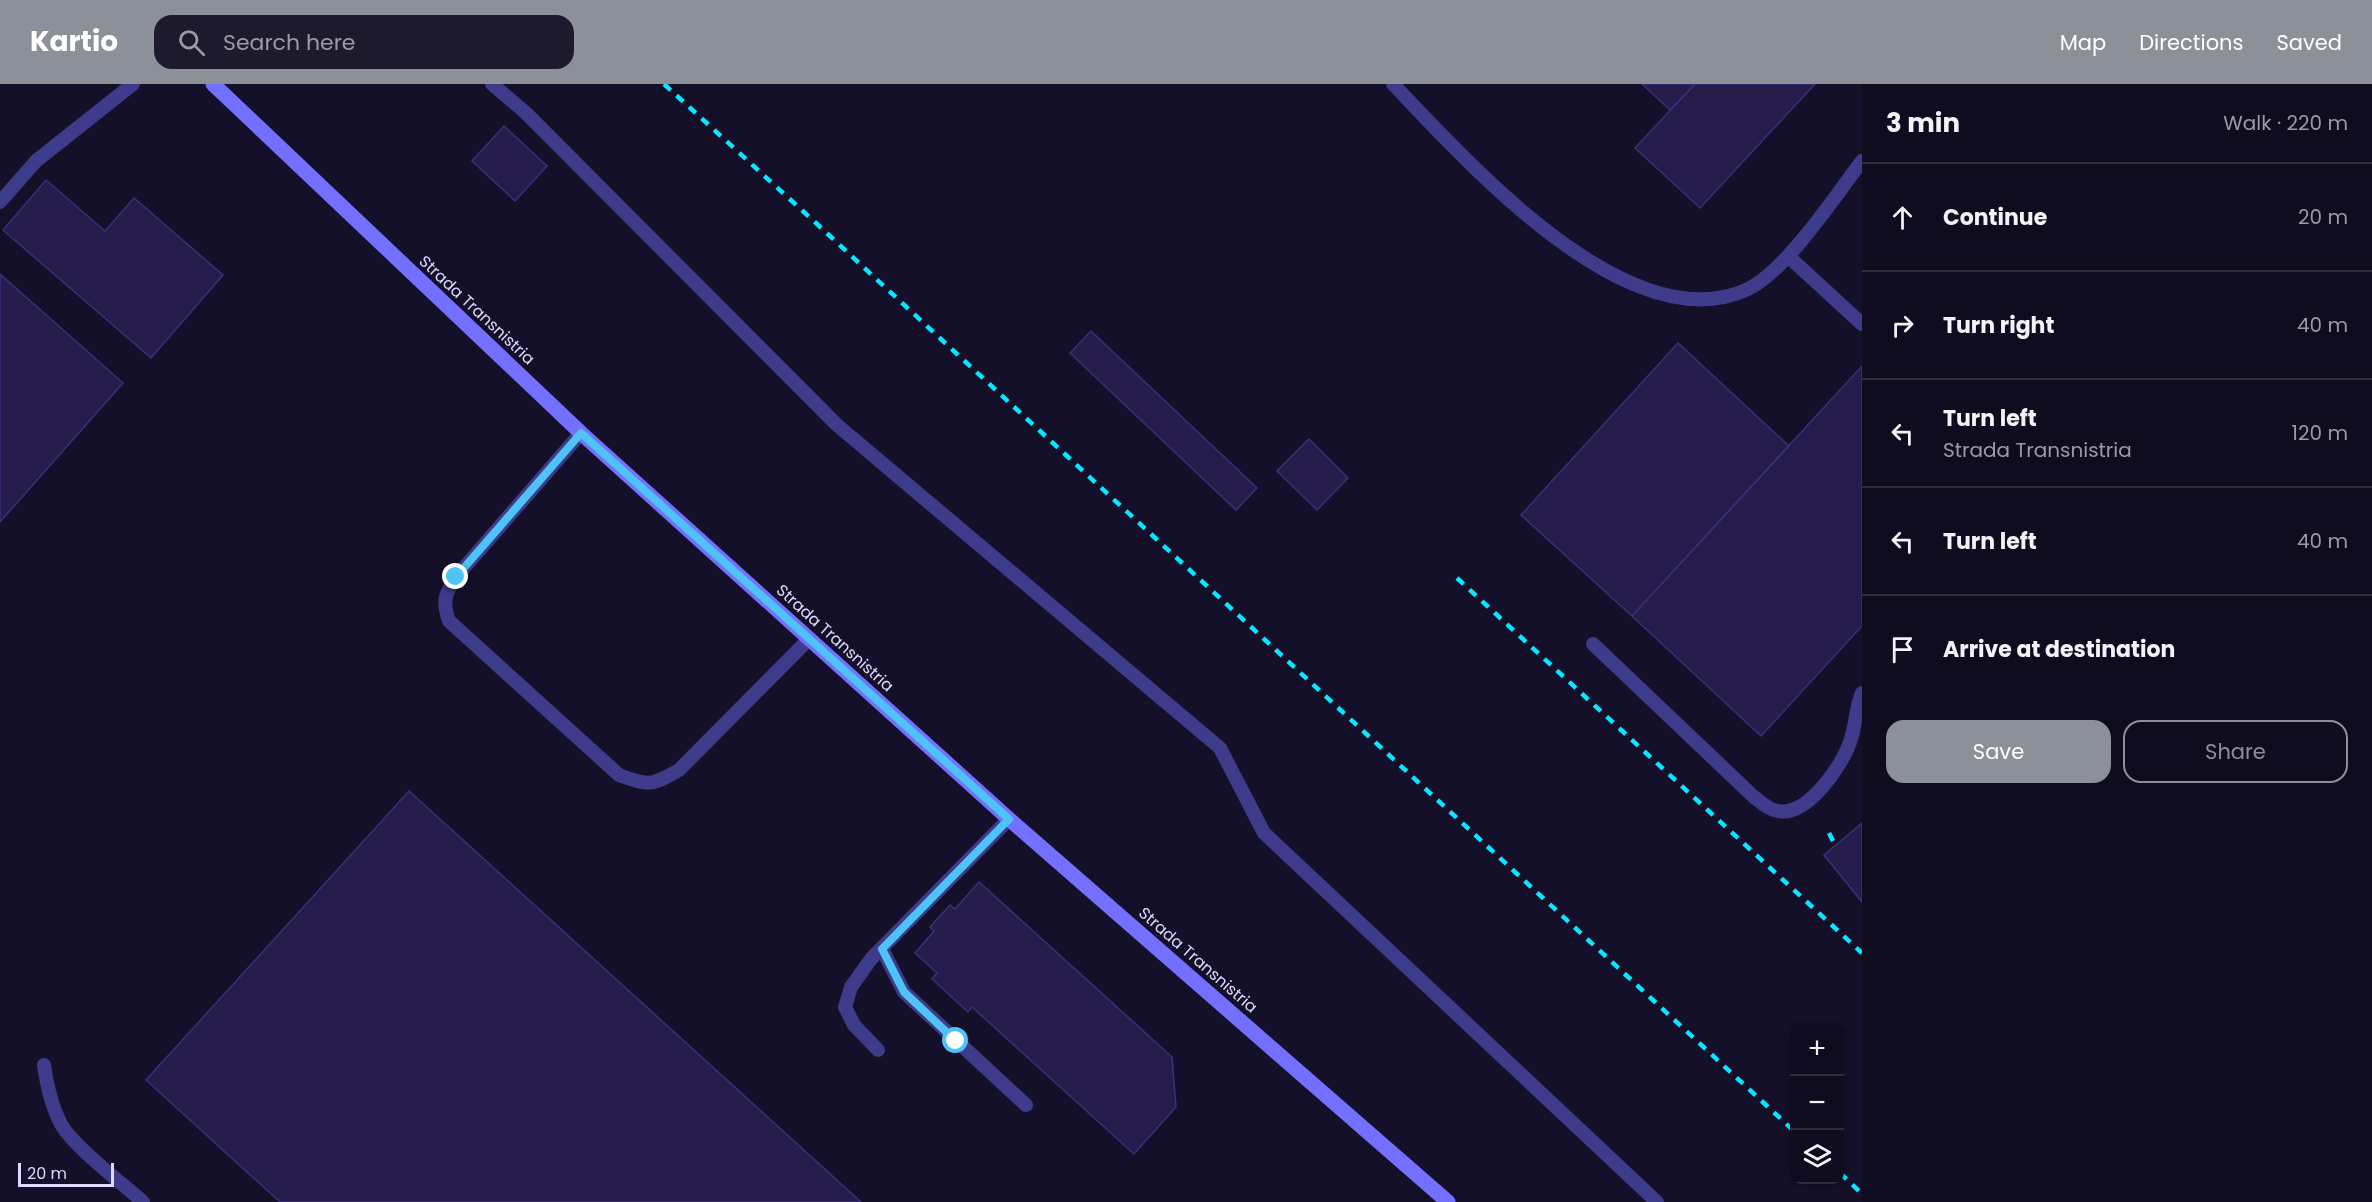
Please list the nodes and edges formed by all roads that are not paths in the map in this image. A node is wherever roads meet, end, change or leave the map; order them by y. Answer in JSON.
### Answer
{"nodes":[{"id":1,"x":133,"y":84,"type":"edge"},
{"id":2,"x":213,"y":84,"type":"edge"},
{"id":3,"x":492,"y":84,"type":"edge"},
{"id":4,"x":1393,"y":84,"type":"edge"},
{"id":5,"x":1862,"y":161,"type":"edge"},
{"id":6,"x":0,"y":202,"type":"edge"},
{"id":7,"x":1788,"y":256,"type":"junction"},
{"id":8,"x":1862,"y":324,"type":"edge"},
{"id":9,"x":581,"y":433,"type":"junction"},
{"id":10,"x":809,"y":639,"type":"junction"},
{"id":11,"x":1593,"y":644,"type":"dead end"},
{"id":12,"x":1862,"y":693,"type":"edge"},
{"id":13,"x":1009,"y":819,"type":"junction"},
{"id":14,"x":882,"y":949,"type":"junction"},
{"id":15,"x":878,"y":1050,"type":"dead end"},
{"id":16,"x":44,"y":1065,"type":"dead end"},
{"id":17,"x":1026,"y":1105,"type":"dead end"},
{"id":18,"x":143,"y":1202,"type":"edge"},
{"id":19,"x":1448,"y":1202,"type":"edge"},
{"id":20,"x":1657,"y":1202,"type":"edge"}],
"edges":[{"from":1,"to":6,"type":"lane"},
{"from":2,"to":9,"type":"street","name":"Strada Transnistria"},
{"from":3,"to":20,"type":"lane"},
{"from":4,"to":7,"type":"lane"},
{"from":5,"to":7,"type":"lane"},
{"from":7,"to":8,"type":"lane"},
{"from":9,"to":10,"type":"street","name":"Strada Transnistria"},
{"from":9,"to":10,"type":"lane"},
{"from":10,"to":13,"type":"street","name":"Strada Transnistria"},
{"from":11,"to":12,"type":"lane"},
{"from":13,"to":14,"type":"lane"},
{"from":13,"to":19,"type":"street","name":"Strada Transnistria"},
{"from":14,"to":15,"type":"lane"},
{"from":14,"to":17,"type":"lane"},
{"from":16,"to":18,"type":"lane"}]}
